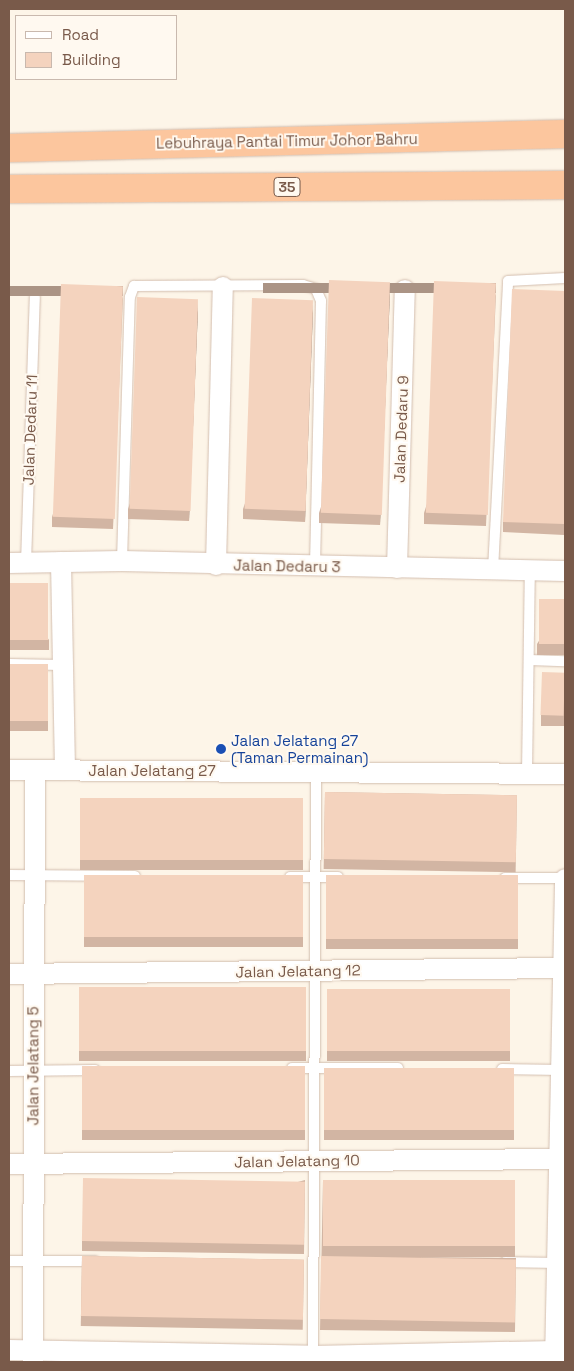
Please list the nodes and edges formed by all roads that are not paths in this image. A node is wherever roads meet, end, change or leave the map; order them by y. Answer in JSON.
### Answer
{"nodes":[{"id":1,"x":565,"y":134,"type":"edge"},
{"id":2,"x":9,"y":148,"type":"edge"},
{"id":3,"x":565,"y":185,"type":"edge"},
{"id":4,"x":9,"y":189,"type":"edge"},
{"id":5,"x":565,"y":278,"type":"edge"},
{"id":6,"x":223,"y":287,"type":"junction"},
{"id":7,"x":405,"y":290,"type":"dead end"},
{"id":8,"x":34,"y":297,"type":"dead end"},
{"id":9,"x":61,"y":562,"type":"junction"},
{"id":10,"x":122,"y":562,"type":"junction"},
{"id":11,"x":17,"y":563,"type":"edge"},
{"id":12,"x":216,"y":565,"type":"junction"},
{"id":13,"x":315,"y":567,"type":"junction"},
{"id":14,"x":396,"y":568,"type":"junction"},
{"id":15,"x":493,"y":570,"type":"junction"},
{"id":16,"x":530,"y":570,"type":"junction"},
{"id":17,"x":565,"y":571,"type":"edge"},
{"id":18,"x":529,"y":660,"type":"junction"},
{"id":19,"x":565,"y":661,"type":"edge"},
{"id":20,"x":9,"y":664,"type":"edge"},
{"id":21,"x":62,"y":665,"type":"junction"},
{"id":22,"x":9,"y":770,"type":"edge"},
{"id":23,"x":36,"y":770,"type":"junction"},
{"id":24,"x":65,"y":770,"type":"junction"},
{"id":25,"x":316,"y":772,"type":"junction"},
{"id":26,"x":527,"y":774,"type":"junction"},
{"id":27,"x":565,"y":774,"type":"edge"},
{"id":28,"x":32,"y":874,"type":"junction"},
{"id":29,"x":9,"y":875,"type":"edge"},
{"id":30,"x":149,"y":876,"type":"edge"},
{"id":31,"x":275,"y":877,"type":"edge"},
{"id":32,"x":314,"y":878,"type":"junction"},
{"id":33,"x":352,"y":878,"type":"edge"},
{"id":34,"x":488,"y":878,"type":"edge"},
{"id":35,"x":565,"y":878,"type":"edge"},
{"id":36,"x":565,"y":900,"type":"edge"},
{"id":37,"x":564,"y":968,"type":"junction"},
{"id":38,"x":314,"y":970,"type":"junction"},
{"id":39,"x":9,"y":974,"type":"edge"},
{"id":40,"x":33,"y":974,"type":"junction"},
{"id":41,"x":564,"y":1035,"type":"edge"},
{"id":42,"x":313,"y":1067,"type":"junction"},
{"id":43,"x":275,"y":1068,"type":"edge"},
{"id":44,"x":413,"y":1068,"type":"edge"},
{"id":45,"x":492,"y":1069,"type":"edge"},
{"id":46,"x":9,"y":1070,"type":"edge"},
{"id":47,"x":33,"y":1070,"type":"junction"},
{"id":48,"x":110,"y":1070,"type":"edge"},
{"id":49,"x":562,"y":1070,"type":"junction"},
{"id":50,"x":562,"y":1148,"type":"edge"},
{"id":51,"x":312,"y":1161,"type":"junction"},
{"id":52,"x":9,"y":1164,"type":"edge"},
{"id":53,"x":33,"y":1164,"type":"junction"},
{"id":54,"x":33,"y":1260,"type":"junction"},
{"id":55,"x":9,"y":1261,"type":"edge"},
{"id":56,"x":113,"y":1261,"type":"edge"},
{"id":57,"x":490,"y":1262,"type":"edge"},
{"id":58,"x":558,"y":1263,"type":"junction"},
{"id":59,"x":9,"y":1350,"type":"edge"},
{"id":60,"x":33,"y":1356,"type":"edge"},
{"id":61,"x":555,"y":1357,"type":"edge"},
{"id":62,"x":313,"y":1359,"type":"edge"}],
"edges":[{"from":1,"to":2,"type":"highway","name":"Lebuhraya Pantai Timur Johor Bahru"},
{"from":3,"to":4,"type":"highway","number":"35"},
{"from":5,"to":15,"type":"lane"},
{"from":6,"to":10,"type":"lane"},
{"from":6,"to":12,"type":"street"},
{"from":6,"to":13,"type":"lane"},
{"from":7,"to":14,"type":"street","name":"Jalan Dedaru 9"},
{"from":8,"to":11,"type":"lane","name":"Jalan Dedaru 11"},
{"from":9,"to":10,"type":"street","name":"Jalan Dedaru 3"},
{"from":9,"to":11,"type":"street","name":"Jalan Dedaru 3"},
{"from":9,"to":21,"type":"street"},
{"from":10,"to":12,"type":"street","name":"Jalan Dedaru 3"},
{"from":12,"to":13,"type":"street","name":"Jalan Dedaru 3"},
{"from":13,"to":14,"type":"street","name":"Jalan Dedaru 3"},
{"from":14,"to":15,"type":"street","name":"Jalan Dedaru 3"},
{"from":15,"to":16,"type":"street","name":"Jalan Dedaru 3"},
{"from":16,"to":17,"type":"street","name":"Jalan Dedaru 3"},
{"from":16,"to":18,"type":"lane"},
{"from":18,"to":19,"type":"lane"},
{"from":18,"to":26,"type":"lane"},
{"from":20,"to":21,"type":"lane"},
{"from":21,"to":24,"type":"street"},
{"from":22,"to":23,"type":"street","name":"Jalan Jelatang 27"},
{"from":23,"to":24,"type":"street","name":"Jalan Jelatang 27"},
{"from":23,"to":28,"type":"street","name":"Jalan Jelatang 5"},
{"from":24,"to":25,"type":"street","name":"Jalan Jelatang 27"},
{"from":25,"to":26,"type":"street","name":"Jalan Jelatang 27"},
{"from":25,"to":32,"type":"lane"},
{"from":26,"to":27,"type":"street","name":"Jalan Jelatang 27"},
{"from":28,"to":29,"type":"lane"},
{"from":28,"to":30,"type":"lane"},
{"from":28,"to":40,"type":"street","name":"Jalan Jelatang 5"},
{"from":31,"to":32,"type":"lane"},
{"from":32,"to":33,"type":"lane"},
{"from":32,"to":38,"type":"lane"},
{"from":34,"to":35,"type":"lane"},
{"from":35,"to":36,"type":"street"},
{"from":36,"to":37,"type":"street"},
{"from":37,"to":38,"type":"street","name":"Jalan Jelatang 12"},
{"from":37,"to":41,"type":"street"},
{"from":38,"to":40,"type":"street","name":"Jalan Jelatang 12"},
{"from":38,"to":42,"type":"lane"},
{"from":39,"to":40,"type":"street","name":"Jalan Jelatang 12"},
{"from":40,"to":47,"type":"street","name":"Jalan Jelatang 5"},
{"from":41,"to":49,"type":"street"},
{"from":42,"to":43,"type":"lane"},
{"from":42,"to":44,"type":"lane"},
{"from":42,"to":51,"type":"lane"},
{"from":45,"to":49,"type":"lane"},
{"from":46,"to":47,"type":"lane"},
{"from":47,"to":48,"type":"lane"},
{"from":47,"to":53,"type":"street","name":"Jalan Jelatang 5"},
{"from":49,"to":50,"type":"street"},
{"from":50,"to":51,"type":"street","name":"Jalan Jelatang 10"},
{"from":50,"to":58,"type":"street"},
{"from":51,"to":53,"type":"street","name":"Jalan Jelatang 10"},
{"from":51,"to":62,"type":"lane"},
{"from":52,"to":53,"type":"street","name":"Jalan Jelatang 10"},
{"from":53,"to":54,"type":"street","name":"Jalan Jelatang 5"},
{"from":54,"to":55,"type":"lane"},
{"from":54,"to":56,"type":"lane"},
{"from":54,"to":60,"type":"street","name":"Jalan Jelatang 5"},
{"from":57,"to":58,"type":"lane"},
{"from":58,"to":61,"type":"street"},
{"from":59,"to":60,"type":"street"},
{"from":60,"to":62,"type":"street"},
{"from":61,"to":62,"type":"street"}]}
